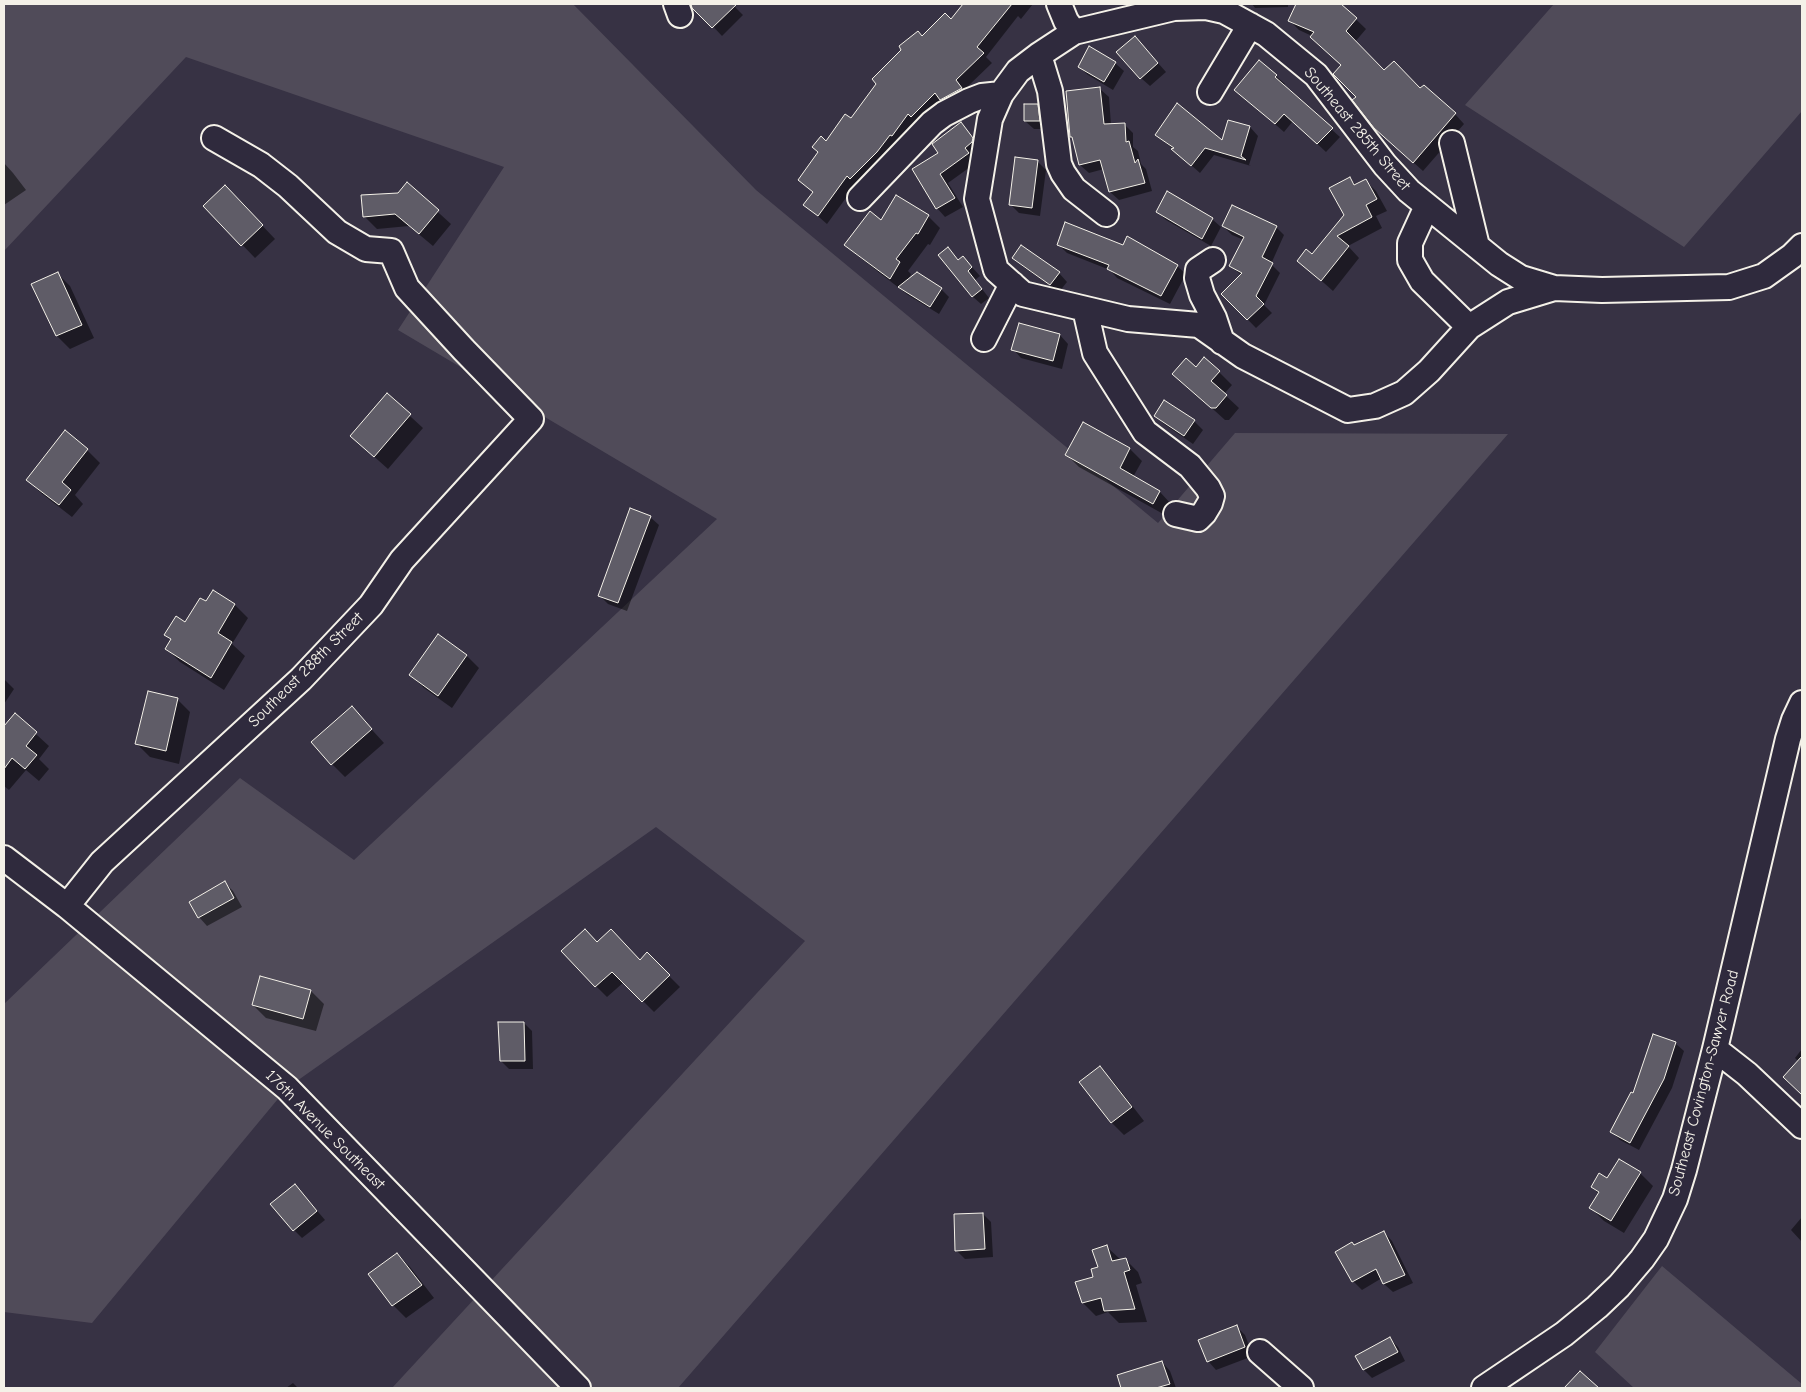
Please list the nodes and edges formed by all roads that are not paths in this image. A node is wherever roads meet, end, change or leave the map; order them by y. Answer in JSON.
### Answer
{"nodes":[{"id":1,"x":1059,"y":4,"type":"edge"},
{"id":2,"x":1211,"y":6,"type":"edge"},
{"id":3,"x":1250,"y":26,"type":"junction"},
{"id":4,"x":1074,"y":32,"type":"junction"},
{"id":5,"x":1039,"y":55,"type":"junction"},
{"id":6,"x":1210,"y":92,"type":"dead end"},
{"id":7,"x":1001,"y":94,"type":"junction"},
{"id":8,"x":214,"y":138,"type":"dead end"},
{"id":9,"x":1452,"y":143,"type":"dead end"},
{"id":10,"x":860,"y":198,"type":"dead end"},
{"id":11,"x":1427,"y":206,"type":"junction"},
{"id":12,"x":1106,"y":214,"type":"dead end"},
{"id":13,"x":1477,"y":246,"type":"junction"},
{"id":14,"x":1802,"y":246,"type":"edge"},
{"id":15,"x":1213,"y":260,"type":"dead end"},
{"id":16,"x":1012,"y":284,"type":"junction"},
{"id":17,"x":1554,"y":288,"type":"junction"},
{"id":18,"x":1085,"y":309,"type":"junction"},
{"id":19,"x":1469,"y":327,"type":"junction"},
{"id":20,"x":984,"y":338,"type":"dead end"},
{"id":21,"x":1222,"y":342,"type":"junction"},
{"id":22,"x":1176,"y":514,"type":"dead end"},
{"id":23,"x":1802,"y":703,"type":"edge"},
{"id":24,"x":4,"y":858,"type":"edge"},
{"id":25,"x":67,"y":906,"type":"junction"},
{"id":26,"x":1715,"y":1049,"type":"junction"},
{"id":27,"x":1802,"y":1126,"type":"edge"},
{"id":28,"x":1260,"y":1352,"type":"dead end"},
{"id":29,"x":1489,"y":1387,"type":"edge"},
{"id":30,"x":578,"y":1388,"type":"edge"},
{"id":31,"x":1301,"y":1388,"type":"edge"}],
"edges":[{"from":1,"to":4,"type":"street"},
{"from":2,"to":3,"type":"street","name":"Southeast 285th Street"},
{"from":2,"to":4,"type":"street","name":"Southeast 285th Street"},
{"from":3,"to":6,"type":"street"},
{"from":3,"to":11,"type":"street","name":"Southeast 285th Street"},
{"from":4,"to":5,"type":"street","name":"Southeast 285th Street"},
{"from":5,"to":7,"type":"street","name":"Southeast 285th Street"},
{"from":5,"to":12,"type":"street"},
{"from":7,"to":10,"type":"street"},
{"from":7,"to":16,"type":"street","name":"Southeast 285th Street"},
{"from":8,"to":25,"type":"street","name":"Southeast 288th Street"},
{"from":9,"to":13,"type":"street"},
{"from":11,"to":13,"type":"street","name":"Southeast 285th Street"},
{"from":11,"to":19,"type":"street"},
{"from":13,"to":17,"type":"street","name":"Southeast 285th Street"},
{"from":14,"to":17,"type":"street","name":"Southeast 285th Street"},
{"from":15,"to":21,"type":"street"},
{"from":16,"to":18,"type":"street","name":"Southeast 285th Street"},
{"from":16,"to":20,"type":"street"},
{"from":17,"to":19,"type":"street","name":"Southeast 285th Street"},
{"from":18,"to":21,"type":"street","name":"Southeast 285th Street"},
{"from":18,"to":22,"type":"street"},
{"from":19,"to":21,"type":"street","name":"Southeast 285th Street"},
{"from":23,"to":26,"type":"street","name":"Southeast Covington-Sawyer Road"},
{"from":24,"to":25,"type":"street","name":"176th Avenue Southeast"},
{"from":25,"to":30,"type":"street","name":"176th Avenue Southeast"},
{"from":26,"to":27,"type":"street"},
{"from":26,"to":29,"type":"street","name":"Southeast Covington-Sawyer Road"},
{"from":28,"to":31,"type":"street"}]}
